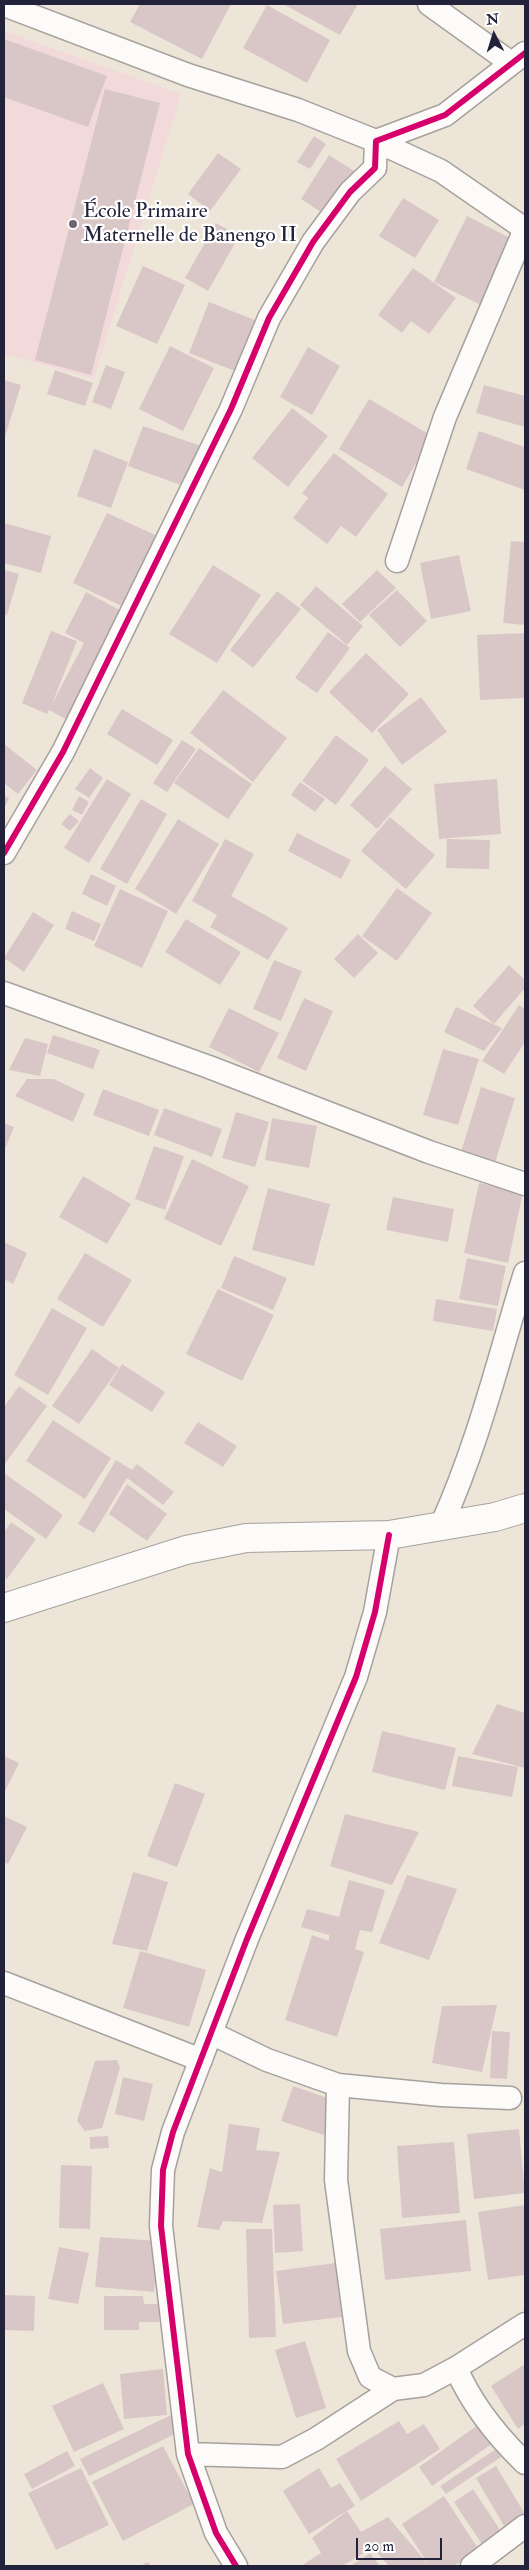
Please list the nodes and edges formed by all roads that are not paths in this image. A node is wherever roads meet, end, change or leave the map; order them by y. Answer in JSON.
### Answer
{"nodes":[{"id":1,"x":429,"y":4,"type":"edge"},
{"id":2,"x":4,"y":5,"type":"edge"},
{"id":3,"x":518,"y":58,"type":"edge"},
{"id":4,"x":376,"y":141,"type":"junction"},
{"id":5,"x":525,"y":229,"type":"edge"},
{"id":6,"x":396,"y":561,"type":"dead end"},
{"id":7,"x":4,"y":853,"type":"edge"},
{"id":8,"x":4,"y":993,"type":"edge"},
{"id":9,"x":525,"y":1184,"type":"edge"},
{"id":10,"x":525,"y":1273,"type":"edge"},
{"id":11,"x":525,"y":1508,"type":"edge"},
{"id":12,"x":441,"y":1526,"type":"junction"},
{"id":13,"x":389,"y":1535,"type":"junction"},
{"id":14,"x":4,"y":1608,"type":"edge"},
{"id":15,"x":4,"y":1983,"type":"edge"},
{"id":16,"x":211,"y":2033,"type":"junction"},
{"id":17,"x":201,"y":2060,"type":"junction"},
{"id":18,"x":338,"y":2085,"type":"junction"},
{"id":19,"x":510,"y":2098,"type":"dead end"},
{"id":20,"x":525,"y":2324,"type":"edge"},
{"id":21,"x":456,"y":2368,"type":"junction"},
{"id":22,"x":393,"y":2389,"type":"junction"},
{"id":23,"x":188,"y":2454,"type":"junction"},
{"id":24,"x":525,"y":2463,"type":"edge"},
{"id":25,"x":525,"y":2526,"type":"edge"},
{"id":26,"x":236,"y":2566,"type":"edge"},
{"id":27,"x":472,"y":2566,"type":"edge"}],
"edges":[{"from":1,"to":3,"type":"street"},
{"from":2,"to":4,"type":"street"},
{"from":3,"to":4,"type":"street"},
{"from":4,"to":5,"type":"street"},
{"from":4,"to":7,"type":"street"},
{"from":5,"to":6,"type":"street"},
{"from":8,"to":9,"type":"street"},
{"from":10,"to":12,"type":"street"},
{"from":11,"to":12,"type":"street"},
{"from":12,"to":13,"type":"street"},
{"from":13,"to":14,"type":"street"},
{"from":13,"to":16,"type":"street"},
{"from":15,"to":17,"type":"street"},
{"from":16,"to":17,"type":"street"},
{"from":16,"to":18,"type":"street"},
{"from":17,"to":23,"type":"street"},
{"from":18,"to":19,"type":"street"},
{"from":18,"to":22,"type":"street"},
{"from":20,"to":21,"type":"street"},
{"from":21,"to":22,"type":"street"},
{"from":21,"to":24,"type":"street"},
{"from":22,"to":23,"type":"street"},
{"from":23,"to":26,"type":"street"},
{"from":25,"to":27,"type":"street"}]}
